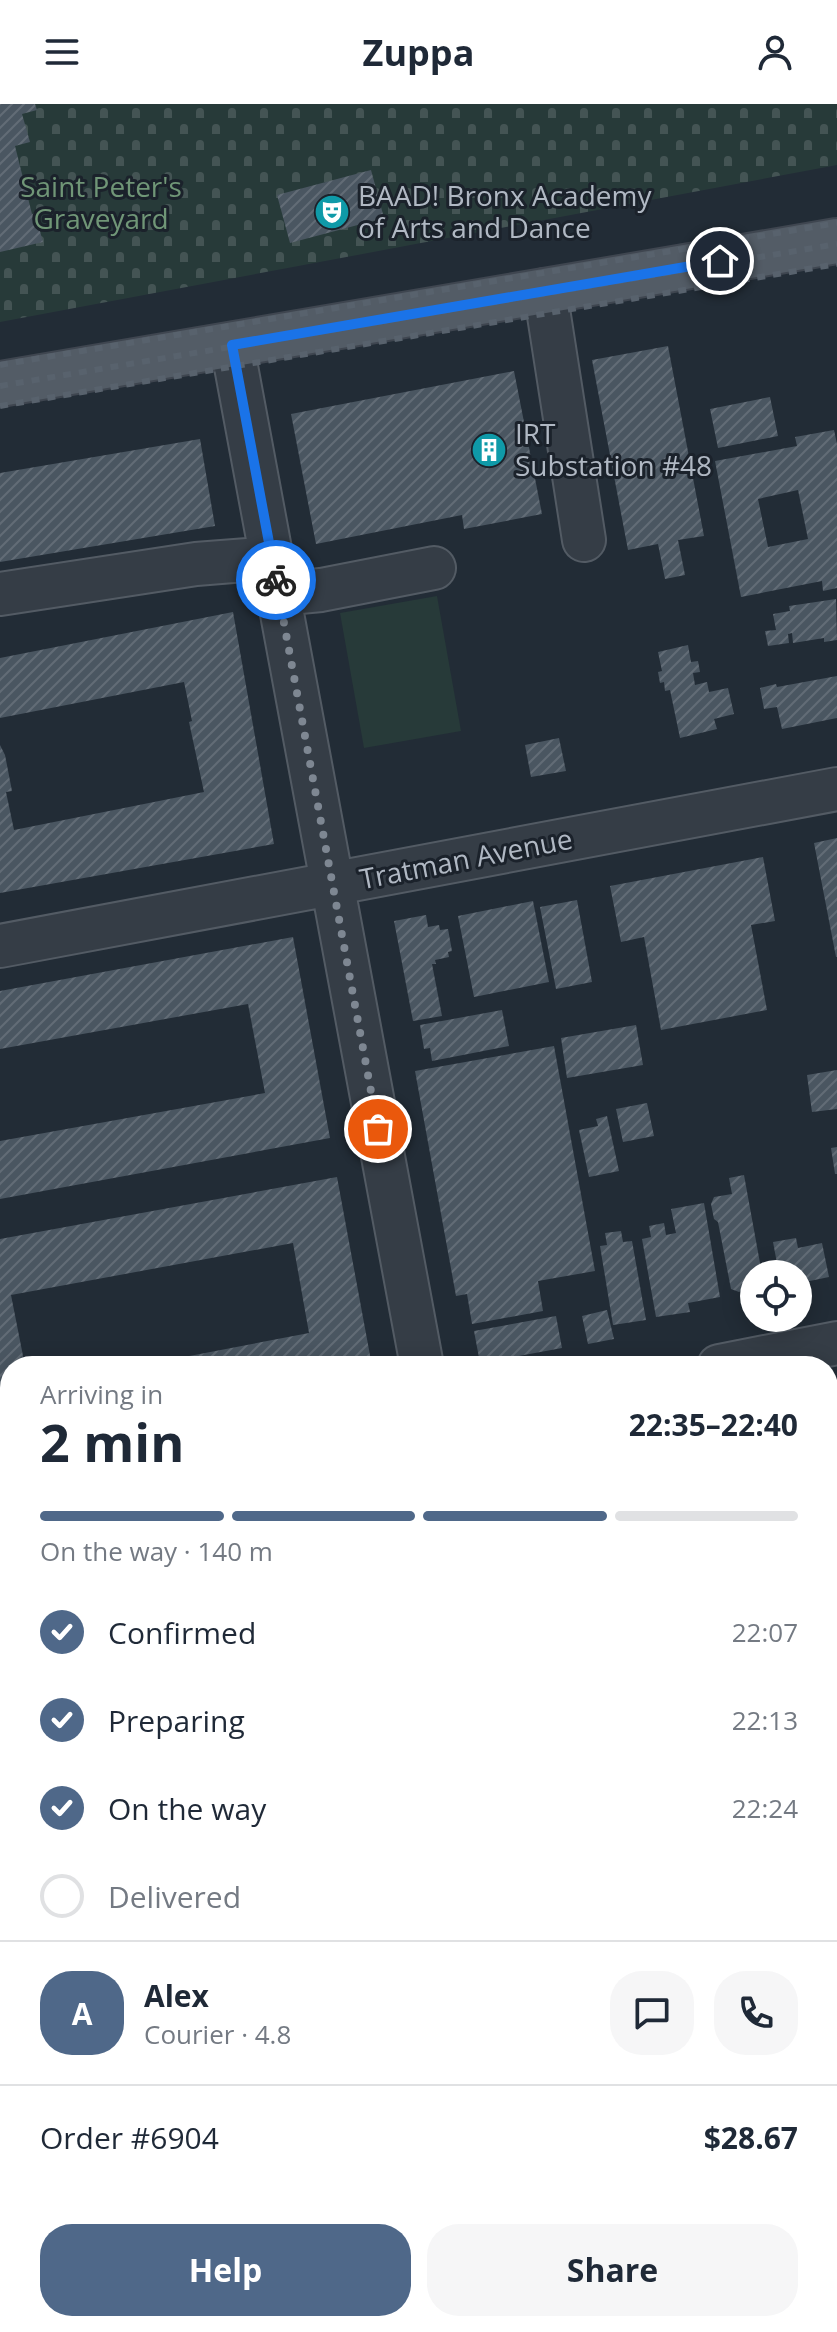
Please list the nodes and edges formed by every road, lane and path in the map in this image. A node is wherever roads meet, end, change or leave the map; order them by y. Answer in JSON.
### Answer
{"nodes":[{"id":1,"x":837,"y":241,"type":"edge"},
{"id":2,"x":545,"y":290,"type":"junction"},
{"id":3,"x":232,"y":345,"type":"junction"},
{"id":4,"x":0,"y":384,"type":"edge"},
{"id":5,"x":584,"y":540,"type":"dead end"},
{"id":6,"x":434,"y":568,"type":"dead end"},
{"id":7,"x":275,"y":576,"type":"junction"},
{"id":8,"x":0,"y":594,"type":"edge"},
{"id":9,"x":837,"y":789,"type":"edge"},
{"id":10,"x":332,"y":884,"type":"junction"},
{"id":11,"x":0,"y":946,"type":"edge"},
{"id":12,"x":837,"y":1343,"type":"edge"},
{"id":13,"x":420,"y":1356,"type":"edge"},
{"id":14,"x":770,"y":1356,"type":"edge"}],
"edges":[{"from":1,"to":2,"type":"main road"},
{"from":2,"to":3,"type":"main road"},
{"from":2,"to":5,"type":"street"},
{"from":3,"to":4,"type":"main road"},
{"from":3,"to":7,"type":"street"},
{"from":6,"to":7,"type":"street"},
{"from":7,"to":8,"type":"street"},
{"from":7,"to":10,"type":"street"},
{"from":9,"to":10,"type":"street","name":"Tratman Avenue"},
{"from":10,"to":11,"type":"street","name":"Tratman Avenue"},
{"from":10,"to":13,"type":"street"},
{"from":12,"to":14,"type":"street"}]}
